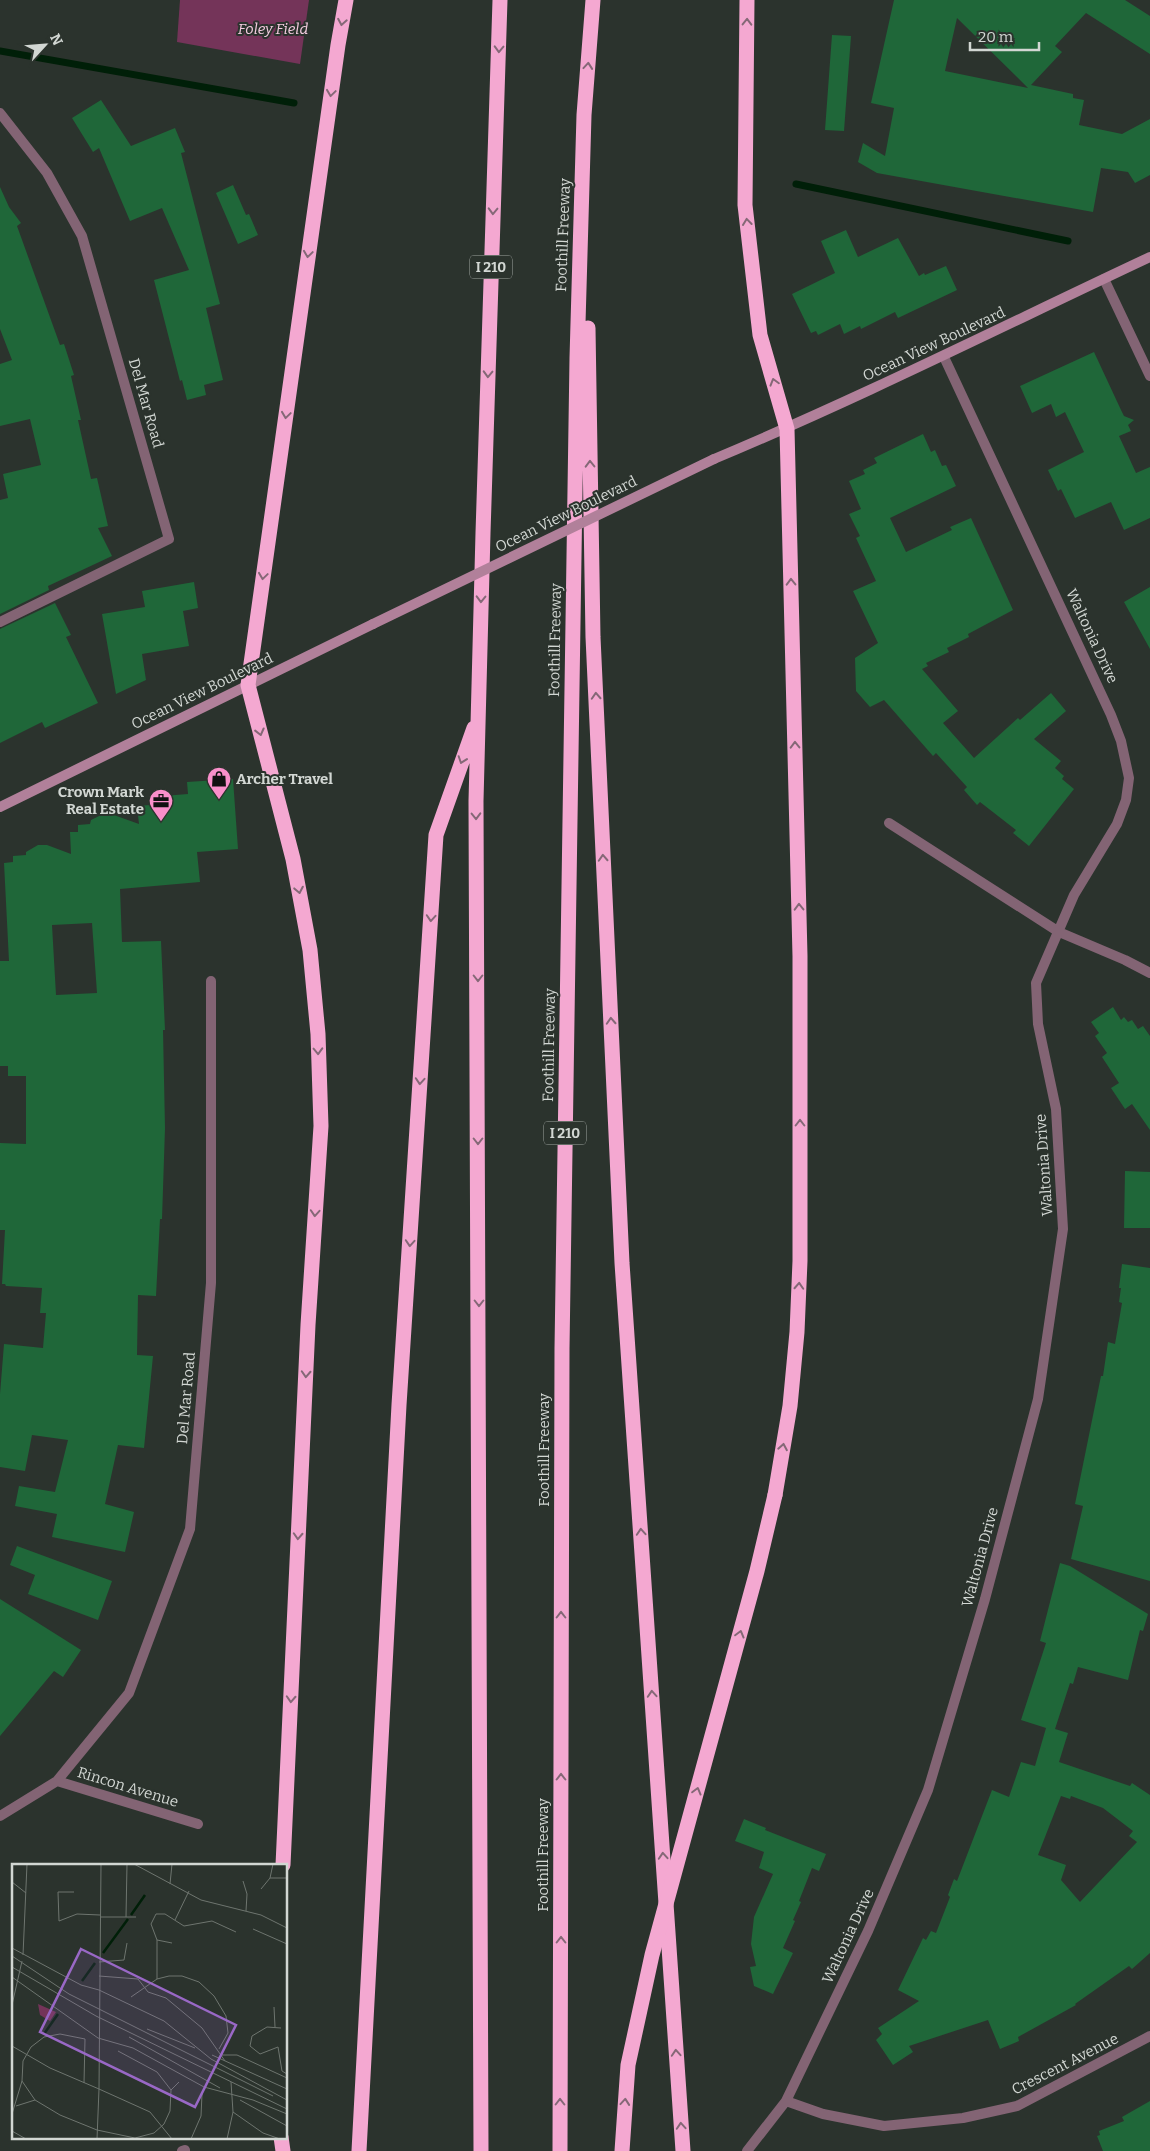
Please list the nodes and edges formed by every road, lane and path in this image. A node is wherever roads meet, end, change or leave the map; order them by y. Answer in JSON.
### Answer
{"nodes":[{"id":1,"x":346,"y":0,"type":"edge"},
{"id":2,"x":500,"y":0,"type":"edge"},
{"id":3,"x":593,"y":0,"type":"edge"},
{"id":4,"x":748,"y":0,"type":"edge"},
{"id":5,"x":0,"y":113,"type":"edge"},
{"id":6,"x":584,"y":115,"type":"junction"},
{"id":7,"x":1150,"y":257,"type":"edge"},
{"id":8,"x":1104,"y":279,"type":"junction"},
{"id":9,"x":944,"y":357,"type":"junction"},
{"id":10,"x":1150,"y":376,"type":"edge"},
{"id":11,"x":787,"y":429,"type":"junction"},
{"id":12,"x":0,"y":622,"type":"edge"},
{"id":13,"x":248,"y":685,"type":"junction"},
{"id":14,"x":478,"y":714,"type":"junction"},
{"id":15,"x":0,"y":807,"type":"edge"},
{"id":16,"x":889,"y":822,"type":"dead end"},
{"id":17,"x":1059,"y":932,"type":"junction"},
{"id":18,"x":1150,"y":973,"type":"edge"},
{"id":19,"x":211,"y":981,"type":"dead end"},
{"id":20,"x":57,"y":1780,"type":"junction"},
{"id":21,"x":0,"y":1816,"type":"edge"},
{"id":22,"x":198,"y":1824,"type":"dead end"},
{"id":23,"x":283,"y":1864,"type":"edge"},
{"id":24,"x":1150,"y":2036,"type":"edge"},
{"id":25,"x":786,"y":2100,"type":"junction"},
{"id":26,"x":282,"y":2138,"type":"edge"},
{"id":27,"x":283,"y":2151,"type":"edge"},
{"id":28,"x":359,"y":2151,"type":"edge"},
{"id":29,"x":481,"y":2151,"type":"edge"},
{"id":30,"x":560,"y":2151,"type":"edge"},
{"id":31,"x":622,"y":2151,"type":"edge"},
{"id":32,"x":683,"y":2151,"type":"edge"},
{"id":33,"x":747,"y":2151,"type":"edge"}],
"edges":[{"from":1,"to":13,"type":"highway","one_way":true},
{"from":2,"to":14,"type":"highway","number":"I 210","one_way":true},
{"from":6,"to":3,"type":"highway","name":"Foothill Freeway","number":"I 210","one_way":true},
{"from":11,"to":4,"type":"highway","one_way":true},
{"from":5,"to":12,"type":"street","name":"Del Mar Road"},
{"from":30,"to":6,"type":"highway","name":"Foothill Freeway","number":"I 210","one_way":true},
{"from":32,"to":6,"type":"highway","one_way":true},
{"from":7,"to":8,"type":"main road","name":"Ocean View Boulevard"},
{"from":8,"to":9,"type":"main road","name":"Ocean View Boulevard"},
{"from":8,"to":10,"type":"street"},
{"from":9,"to":11,"type":"main road","name":"Ocean View Boulevard"},
{"from":9,"to":17,"type":"street","name":"Waltonia Drive"},
{"from":11,"to":13,"type":"main road","name":"Ocean View Boulevard","bridge":true},
{"from":31,"to":11,"type":"highway","one_way":true,"bridge":true},
{"from":13,"to":15,"type":"main road","name":"Ocean View Boulevard"},
{"from":13,"to":23,"type":"highway","one_way":true},
{"from":14,"to":28,"type":"highway","one_way":true},
{"from":14,"to":29,"type":"highway","number":"I 210","one_way":true},
{"from":16,"to":17,"type":"street"},
{"from":17,"to":18,"type":"street"},
{"from":17,"to":25,"type":"street","name":"Waltonia Drive"},
{"from":19,"to":20,"type":"street","name":"Del Mar Road"},
{"from":20,"to":21,"type":"street","name":"Rincon Avenue"},
{"from":20,"to":22,"type":"street","name":"Rincon Avenue"},
{"from":24,"to":25,"type":"street","name":"Crescent Avenue"},
{"from":25,"to":33,"type":"street","name":"Waltonia Drive"},
{"from":26,"to":27,"type":"highway"}]}
